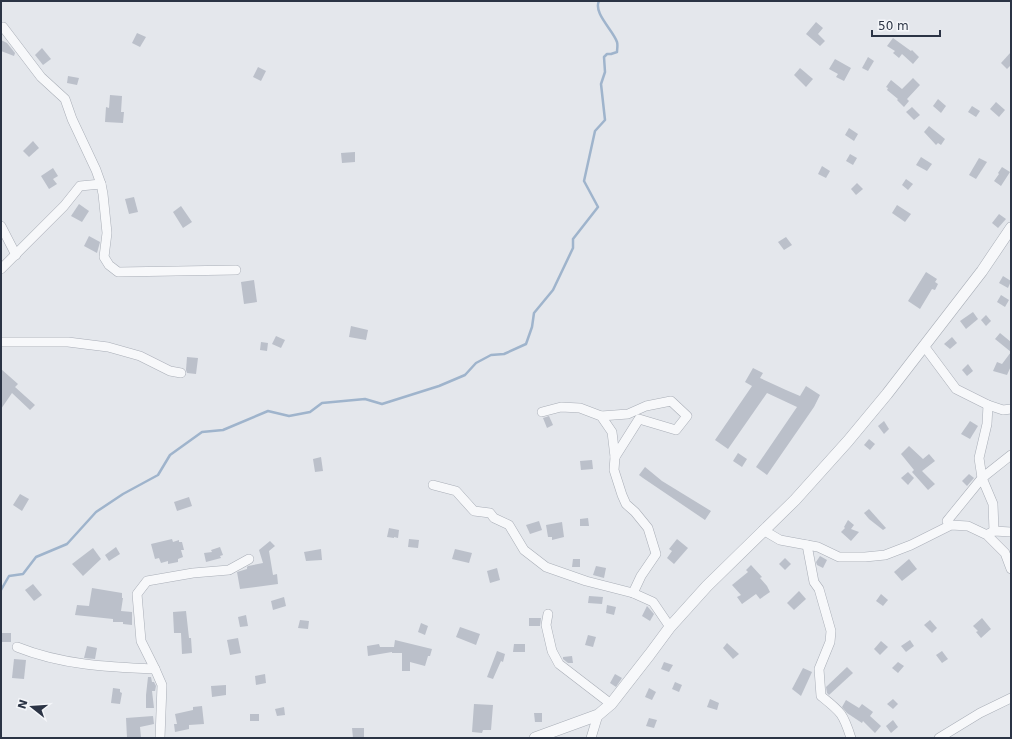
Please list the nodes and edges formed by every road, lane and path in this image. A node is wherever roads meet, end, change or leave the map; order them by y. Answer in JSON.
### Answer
{"nodes":[{"id":1,"x":3,"y":27,"type":"dead end"},
{"id":2,"x":101,"y":184,"type":"junction"},
{"id":3,"x":1,"y":226,"type":"edge"},
{"id":4,"x":1011,"y":228,"type":"edge"},
{"id":5,"x":16,"y":255,"type":"junction"},
{"id":6,"x":1,"y":269,"type":"edge"},
{"id":7,"x":236,"y":270,"type":"dead end"},
{"id":8,"x":1,"y":342,"type":"edge"},
{"id":9,"x":924,"y":346,"type":"junction"},
{"id":10,"x":182,"y":374,"type":"dead end"},
{"id":11,"x":988,"y":405,"type":"junction"},
{"id":12,"x":646,"y":406,"type":"junction"},
{"id":13,"x":1011,"y":409,"type":"edge"},
{"id":14,"x":542,"y":412,"type":"dead end"},
{"id":15,"x":601,"y":416,"type":"junction"},
{"id":16,"x":639,"y":419,"type":"junction"},
{"id":17,"x":1011,"y":455,"type":"edge"},
{"id":18,"x":615,"y":458,"type":"junction"},
{"id":19,"x":982,"y":478,"type":"junction"},
{"id":20,"x":433,"y":485,"type":"dead end"},
{"id":21,"x":947,"y":521,"type":"dead end"},
{"id":22,"x":763,"y":530,"type":"junction"},
{"id":23,"x":1011,"y":532,"type":"edge"},
{"id":24,"x":991,"y":533,"type":"junction"},
{"id":25,"x":807,"y":545,"type":"junction"},
{"id":26,"x":249,"y":559,"type":"dead end"},
{"id":27,"x":1011,"y":569,"type":"edge"},
{"id":28,"x":632,"y":593,"type":"junction"},
{"id":29,"x":548,"y":614,"type":"dead end"},
{"id":30,"x":670,"y":627,"type":"junction"},
{"id":31,"x":16,"y":647,"type":"dead end"},
{"id":32,"x":156,"y":669,"type":"junction"},
{"id":33,"x":1011,"y":698,"type":"edge"},
{"id":34,"x":611,"y":704,"type":"junction"},
{"id":35,"x":598,"y":715,"type":"junction"},
{"id":36,"x":160,"y":738,"type":"edge"},
{"id":37,"x":535,"y":738,"type":"edge"},
{"id":38,"x":591,"y":738,"type":"edge"},
{"id":39,"x":851,"y":738,"type":"edge"},
{"id":40,"x":939,"y":738,"type":"edge"}],
"edges":[{"from":1,"to":2,"type":"street"},
{"from":2,"to":5,"type":"street"},
{"from":2,"to":7,"type":"street"},
{"from":3,"to":5,"type":"street"},
{"from":4,"to":9,"type":"street"},
{"from":5,"to":6,"type":"street"},
{"from":8,"to":10,"type":"street"},
{"from":9,"to":11,"type":"street"},
{"from":9,"to":22,"type":"street"},
{"from":11,"to":13,"type":"street"},
{"from":11,"to":19,"type":"street"},
{"from":12,"to":15,"type":"street"},
{"from":12,"to":16,"type":"street"},
{"from":12,"to":16,"type":"street"},
{"from":14,"to":15,"type":"street"},
{"from":15,"to":18,"type":"street"},
{"from":16,"to":18,"type":"street"},
{"from":17,"to":19,"type":"street"},
{"from":18,"to":28,"type":"street"},
{"from":19,"to":21,"type":"street"},
{"from":19,"to":24,"type":"street"},
{"from":20,"to":28,"type":"street"},
{"from":22,"to":25,"type":"street"},
{"from":22,"to":30,"type":"street"},
{"from":23,"to":24,"type":"street"},
{"from":24,"to":25,"type":"street"},
{"from":24,"to":27,"type":"street"},
{"from":25,"to":39,"type":"street"},
{"from":26,"to":32,"type":"street"},
{"from":28,"to":30,"type":"street"},
{"from":29,"to":34,"type":"street"},
{"from":30,"to":34,"type":"street"},
{"from":31,"to":32,"type":"street"},
{"from":32,"to":36,"type":"street"},
{"from":33,"to":40,"type":"street"},
{"from":34,"to":35,"type":"street"},
{"from":35,"to":37,"type":"street"},
{"from":35,"to":38,"type":"street"}]}
